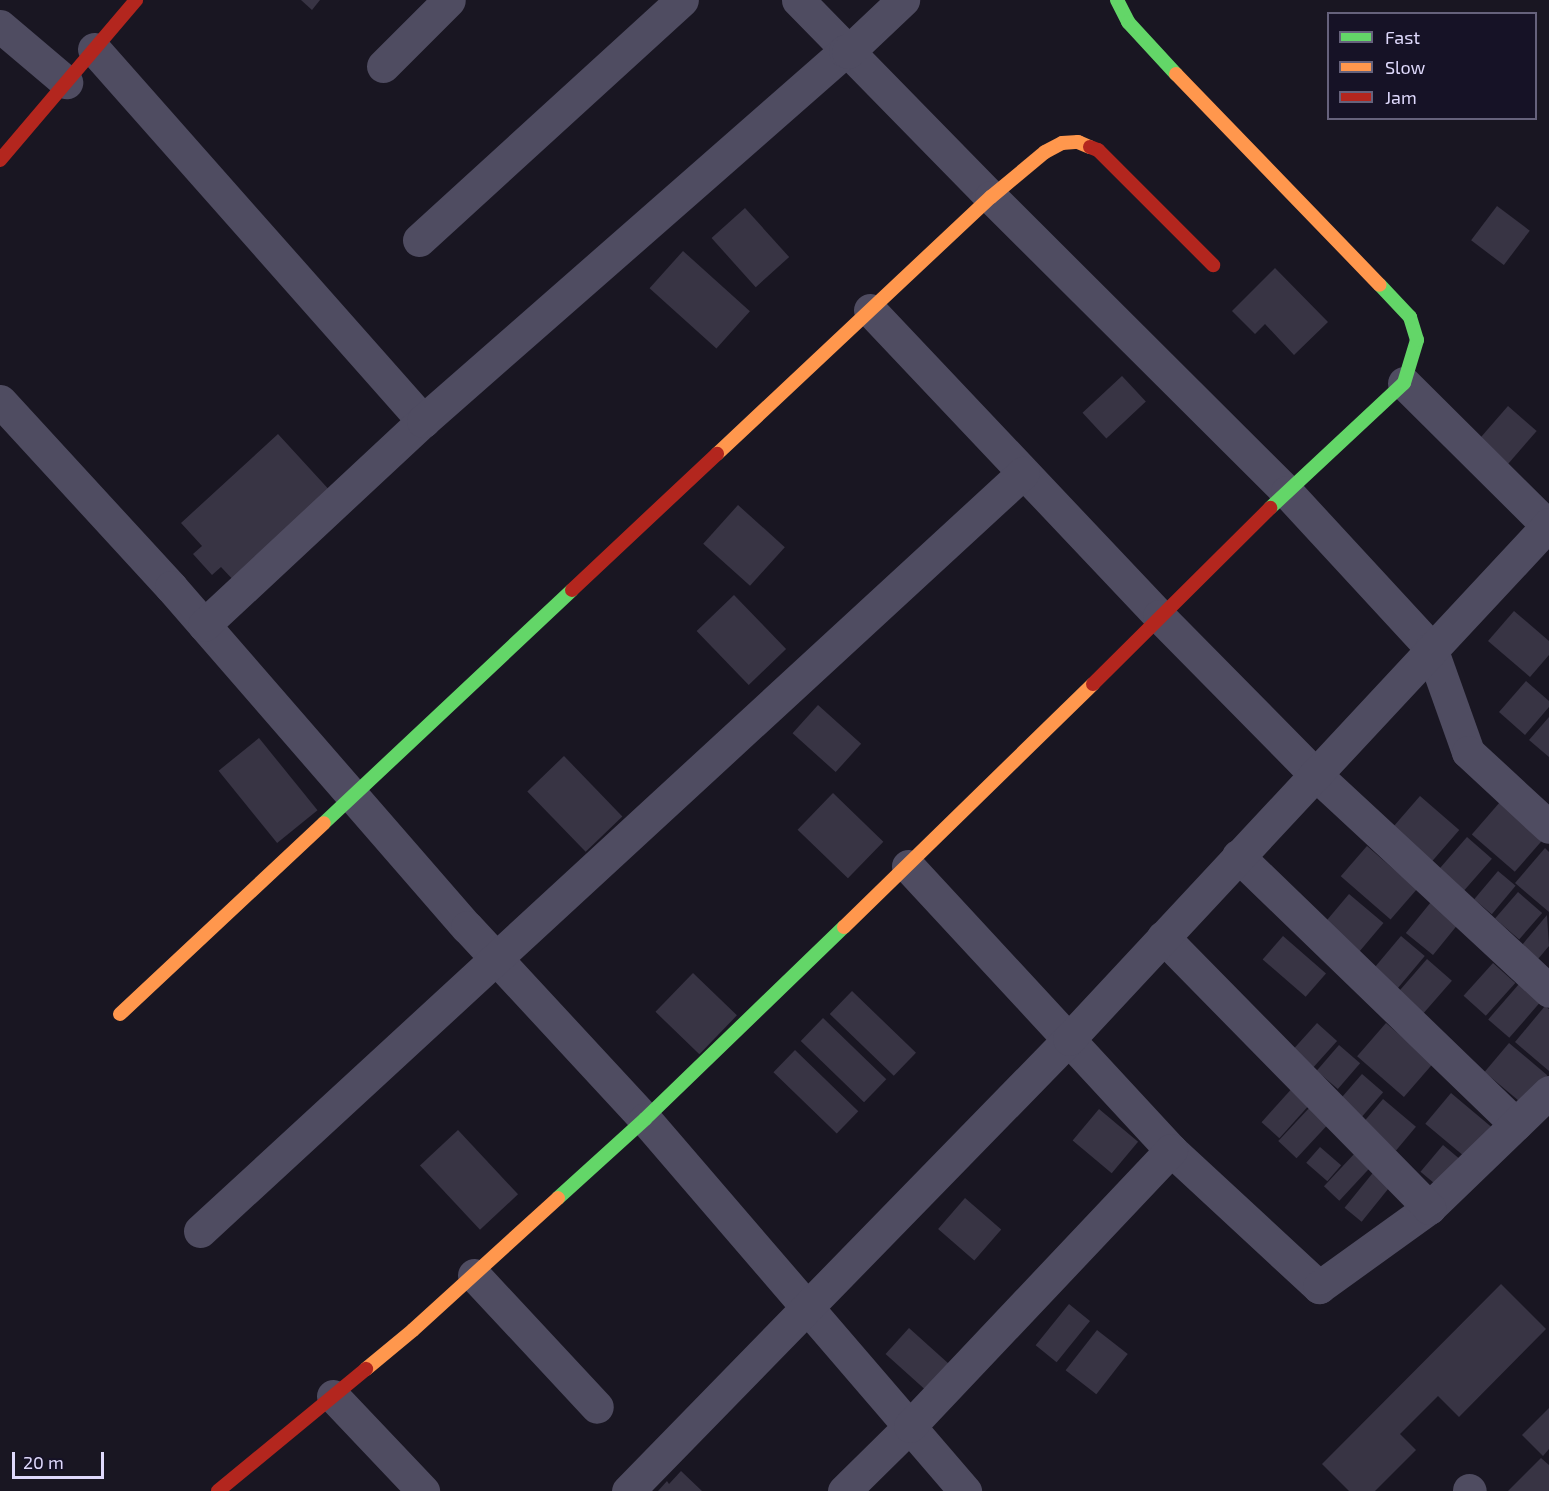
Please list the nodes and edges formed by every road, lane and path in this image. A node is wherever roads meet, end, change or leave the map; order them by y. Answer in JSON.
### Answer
{"nodes":[{"id":1,"x":136,"y":0,"type":"edge"},
{"id":2,"x":449,"y":0,"type":"edge"},
{"id":3,"x":682,"y":0,"type":"edge"},
{"id":4,"x":798,"y":0,"type":"edge"},
{"id":5,"x":903,"y":0,"type":"edge"},
{"id":6,"x":1117,"y":0,"type":"edge"},
{"id":7,"x":0,"y":26,"type":"edge"},
{"id":8,"x":94,"y":49,"type":"junction"},
{"id":9,"x":848,"y":52,"type":"junction"},
{"id":10,"x":383,"y":66,"type":"dead end"},
{"id":11,"x":66,"y":82,"type":"junction"},
{"id":12,"x":0,"y":160,"type":"edge"},
{"id":13,"x":991,"y":197,"type":"junction"},
{"id":14,"x":419,"y":240,"type":"dead end"},
{"id":15,"x":1213,"y":265,"type":"dead end"},
{"id":16,"x":870,"y":310,"type":"junction"},
{"id":17,"x":1404,"y":383,"type":"junction"},
{"id":18,"x":0,"y":401,"type":"edge"},
{"id":19,"x":423,"y":421,"type":"junction"},
{"id":20,"x":1023,"y":473,"type":"junction"},
{"id":21,"x":1287,"y":492,"type":"junction"},
{"id":22,"x":1549,"y":526,"type":"edge"},
{"id":23,"x":1159,"y":616,"type":"junction"},
{"id":24,"x":204,"y":625,"type":"junction"},
{"id":25,"x":1431,"y":648,"type":"junction"},
{"id":26,"x":1315,"y":774,"type":"junction"},
{"id":27,"x":353,"y":795,"type":"junction"},
{"id":28,"x":1549,"y":827,"type":"edge"},
{"id":29,"x":1238,"y":856,"type":"junction"},
{"id":30,"x":908,"y":866,"type":"junction"},
{"id":31,"x":1163,"y":937,"type":"junction"},
{"id":32,"x":496,"y":958,"type":"junction"},
{"id":33,"x":1549,"y":991,"type":"edge"},
{"id":34,"x":120,"y":1014,"type":"dead end"},
{"id":35,"x":1069,"y":1039,"type":"junction"},
{"id":36,"x":1549,"y":1092,"type":"edge"},
{"id":37,"x":645,"y":1119,"type":"junction"},
{"id":38,"x":1516,"y":1124,"type":"junction"},
{"id":39,"x":1171,"y":1150,"type":"junction"},
{"id":40,"x":1429,"y":1208,"type":"junction"},
{"id":41,"x":200,"y":1231,"type":"dead end"},
{"id":42,"x":474,"y":1275,"type":"junction"},
{"id":43,"x":808,"y":1308,"type":"junction"},
{"id":44,"x":333,"y":1396,"type":"junction"},
{"id":45,"x":597,"y":1407,"type":"dead end"},
{"id":46,"x":910,"y":1426,"type":"junction"},
{"id":47,"x":218,"y":1491,"type":"edge"},
{"id":48,"x":423,"y":1491,"type":"edge"},
{"id":49,"x":628,"y":1491,"type":"edge"},
{"id":50,"x":844,"y":1491,"type":"edge"},
{"id":51,"x":965,"y":1491,"type":"edge"}],
"edges":[{"from":1,"to":8,"type":"street"},
{"from":2,"to":10,"type":"street"},
{"from":3,"to":14,"type":"street"},
{"from":4,"to":9,"type":"street"},
{"from":5,"to":9,"type":"street"},
{"from":6,"to":17,"type":"street"},
{"from":7,"to":11,"type":"street"},
{"from":8,"to":11,"type":"street"},
{"from":8,"to":19,"type":"street"},
{"from":9,"to":13,"type":"street"},
{"from":9,"to":19,"type":"street"},
{"from":11,"to":12,"type":"street"},
{"from":13,"to":15,"type":"street"},
{"from":13,"to":16,"type":"street"},
{"from":13,"to":21,"type":"street"},
{"from":16,"to":20,"type":"street"},
{"from":16,"to":27,"type":"street"},
{"from":17,"to":21,"type":"street"},
{"from":17,"to":22,"type":"street"},
{"from":18,"to":24,"type":"street"},
{"from":19,"to":24,"type":"street"},
{"from":20,"to":23,"type":"street"},
{"from":20,"to":32,"type":"street"},
{"from":21,"to":23,"type":"street"},
{"from":21,"to":25,"type":"street"},
{"from":22,"to":25,"type":"street"},
{"from":23,"to":26,"type":"street"},
{"from":23,"to":30,"type":"street"},
{"from":24,"to":27,"type":"street"},
{"from":25,"to":26,"type":"street"},
{"from":25,"to":28,"type":"street"},
{"from":26,"to":29,"type":"street"},
{"from":26,"to":33,"type":"street"},
{"from":27,"to":32,"type":"street"},
{"from":27,"to":34,"type":"street"},
{"from":29,"to":31,"type":"street"},
{"from":29,"to":38,"type":"street"},
{"from":30,"to":35,"type":"street"},
{"from":30,"to":37,"type":"street"},
{"from":31,"to":35,"type":"street"},
{"from":31,"to":40,"type":"street"},
{"from":32,"to":37,"type":"street"},
{"from":32,"to":41,"type":"street"},
{"from":35,"to":39,"type":"street"},
{"from":35,"to":43,"type":"street"},
{"from":36,"to":38,"type":"street"},
{"from":37,"to":42,"type":"street"},
{"from":37,"to":43,"type":"street"},
{"from":38,"to":40,"type":"street"},
{"from":39,"to":40,"type":"street"},
{"from":39,"to":46,"type":"street"},
{"from":42,"to":44,"type":"street"},
{"from":42,"to":45,"type":"street"},
{"from":43,"to":46,"type":"street"},
{"from":43,"to":49,"type":"street"},
{"from":44,"to":47,"type":"street"},
{"from":44,"to":48,"type":"street"},
{"from":46,"to":50,"type":"street"},
{"from":46,"to":51,"type":"street"}]}
